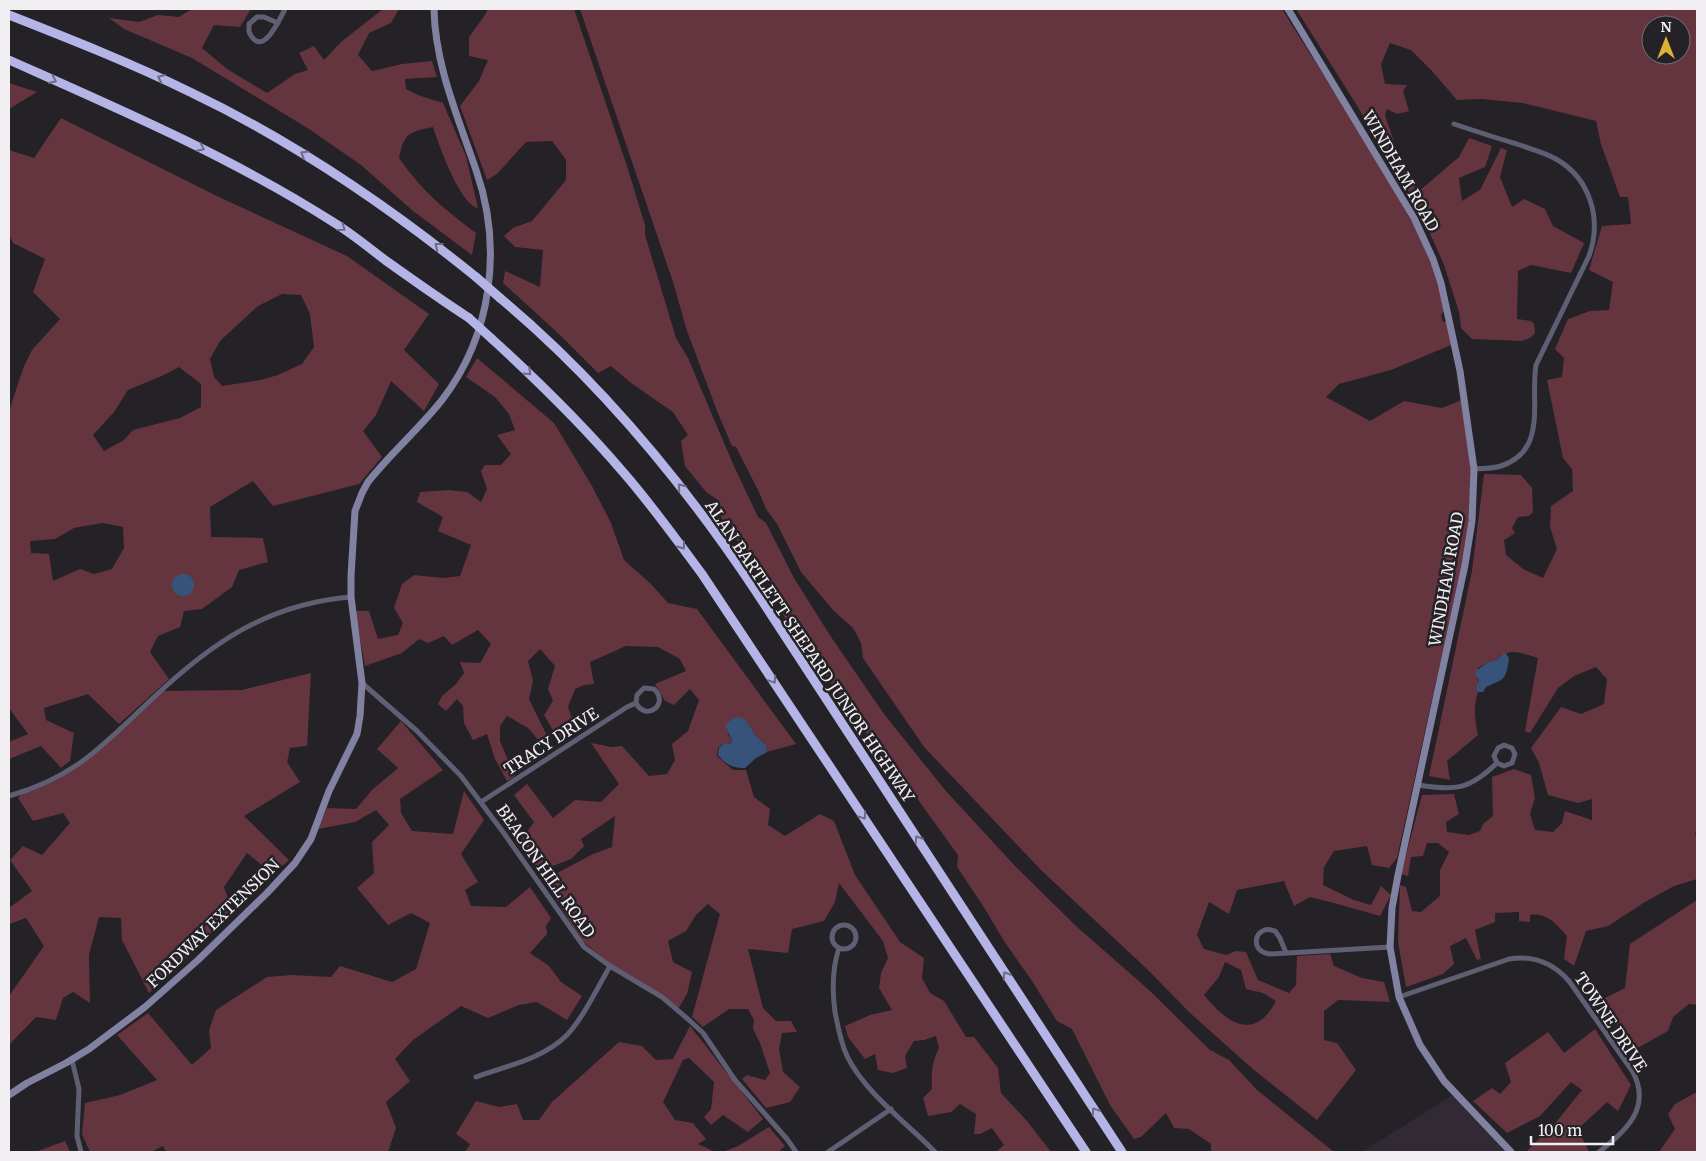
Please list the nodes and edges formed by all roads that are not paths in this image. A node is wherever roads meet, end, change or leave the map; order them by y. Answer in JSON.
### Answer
{"nodes":[{"id":1,"x":286,"y":9,"type":"edge"},
{"id":2,"x":434,"y":9,"type":"edge"},
{"id":3,"x":1288,"y":9,"type":"edge"},
{"id":4,"x":9,"y":15,"type":"edge"},
{"id":5,"x":278,"y":23,"type":"junction"},
{"id":6,"x":9,"y":60,"type":"edge"},
{"id":7,"x":1454,"y":124,"type":"dead end"},
{"id":8,"x":1474,"y":469,"type":"junction"},
{"id":9,"x":351,"y":597,"type":"junction"},
{"id":10,"x":362,"y":683,"type":"junction"},
{"id":11,"x":636,"y":703,"type":"junction"},
{"id":12,"x":1497,"y":763,"type":"junction"},
{"id":13,"x":1418,"y":785,"type":"junction"},
{"id":14,"x":9,"y":796,"type":"edge"},
{"id":15,"x":481,"y":802,"type":"junction"},
{"id":16,"x":1390,"y":947,"type":"junction"},
{"id":17,"x":839,"y":948,"type":"junction"},
{"id":18,"x":1286,"y":953,"type":"junction"},
{"id":19,"x":610,"y":966,"type":"junction"},
{"id":20,"x":1399,"y":997,"type":"junction"},
{"id":21,"x":72,"y":1060,"type":"junction"},
{"id":22,"x":476,"y":1077,"type":"dead end"},
{"id":23,"x":9,"y":1095,"type":"edge"},
{"id":24,"x":891,"y":1109,"type":"junction"},
{"id":25,"x":81,"y":1152,"type":"edge"},
{"id":26,"x":796,"y":1152,"type":"edge"},
{"id":27,"x":828,"y":1152,"type":"edge"},
{"id":28,"x":935,"y":1152,"type":"edge"},
{"id":29,"x":1086,"y":1152,"type":"edge"},
{"id":30,"x":1122,"y":1152,"type":"edge"},
{"id":31,"x":1511,"y":1152,"type":"edge"},
{"id":32,"x":1599,"y":1152,"type":"edge"}],
"edges":[{"from":1,"to":5,"type":"street"},
{"from":2,"to":9,"type":"street","name":"FORDWAY EXTENSION"},
{"from":3,"to":8,"type":"street","name":"WINDHAM ROAD"},
{"from":30,"to":4,"type":"highway","name":"ALAN BARTLETT SHEPARD JUNIOR HIGHWAY","one_way":true,"bridge":true},
{"from":5,"to":5,"type":"street"},
{"from":6,"to":29,"type":"highway","one_way":true,"bridge":true},
{"from":7,"to":8,"type":"street"},
{"from":8,"to":13,"type":"street","name":"WINDHAM ROAD"},
{"from":9,"to":10,"type":"street","name":"FORDWAY EXTENSION"},
{"from":9,"to":14,"type":"street"},
{"from":10,"to":15,"type":"street","name":"BEACON HILL ROAD"},
{"from":10,"to":21,"type":"street","name":"FORDWAY EXTENSION"},
{"from":11,"to":11,"type":"street","name":"TRACY DRIVE"},
{"from":11,"to":15,"type":"street","name":"TRACY DRIVE"},
{"from":12,"to":12,"type":"street"},
{"from":12,"to":13,"type":"street"},
{"from":13,"to":16,"type":"street","name":"WINDHAM ROAD"},
{"from":15,"to":19,"type":"street","name":"BEACON HILL ROAD"},
{"from":16,"to":18,"type":"street"},
{"from":16,"to":20,"type":"street","name":"WINDHAM ROAD"},
{"from":17,"to":17,"type":"street"},
{"from":17,"to":24,"type":"street"},
{"from":18,"to":18,"type":"street"},
{"from":19,"to":22,"type":"street"},
{"from":19,"to":26,"type":"street","name":"BEACON HILL ROAD"},
{"from":20,"to":31,"type":"street","name":"WINDHAM ROAD"},
{"from":20,"to":32,"type":"street","name":"TOWNE DRIVE"},
{"from":21,"to":23,"type":"street","name":"FORDWAY EXTENSION"},
{"from":21,"to":25,"type":"street"},
{"from":24,"to":27,"type":"street"},
{"from":24,"to":28,"type":"street"}]}
